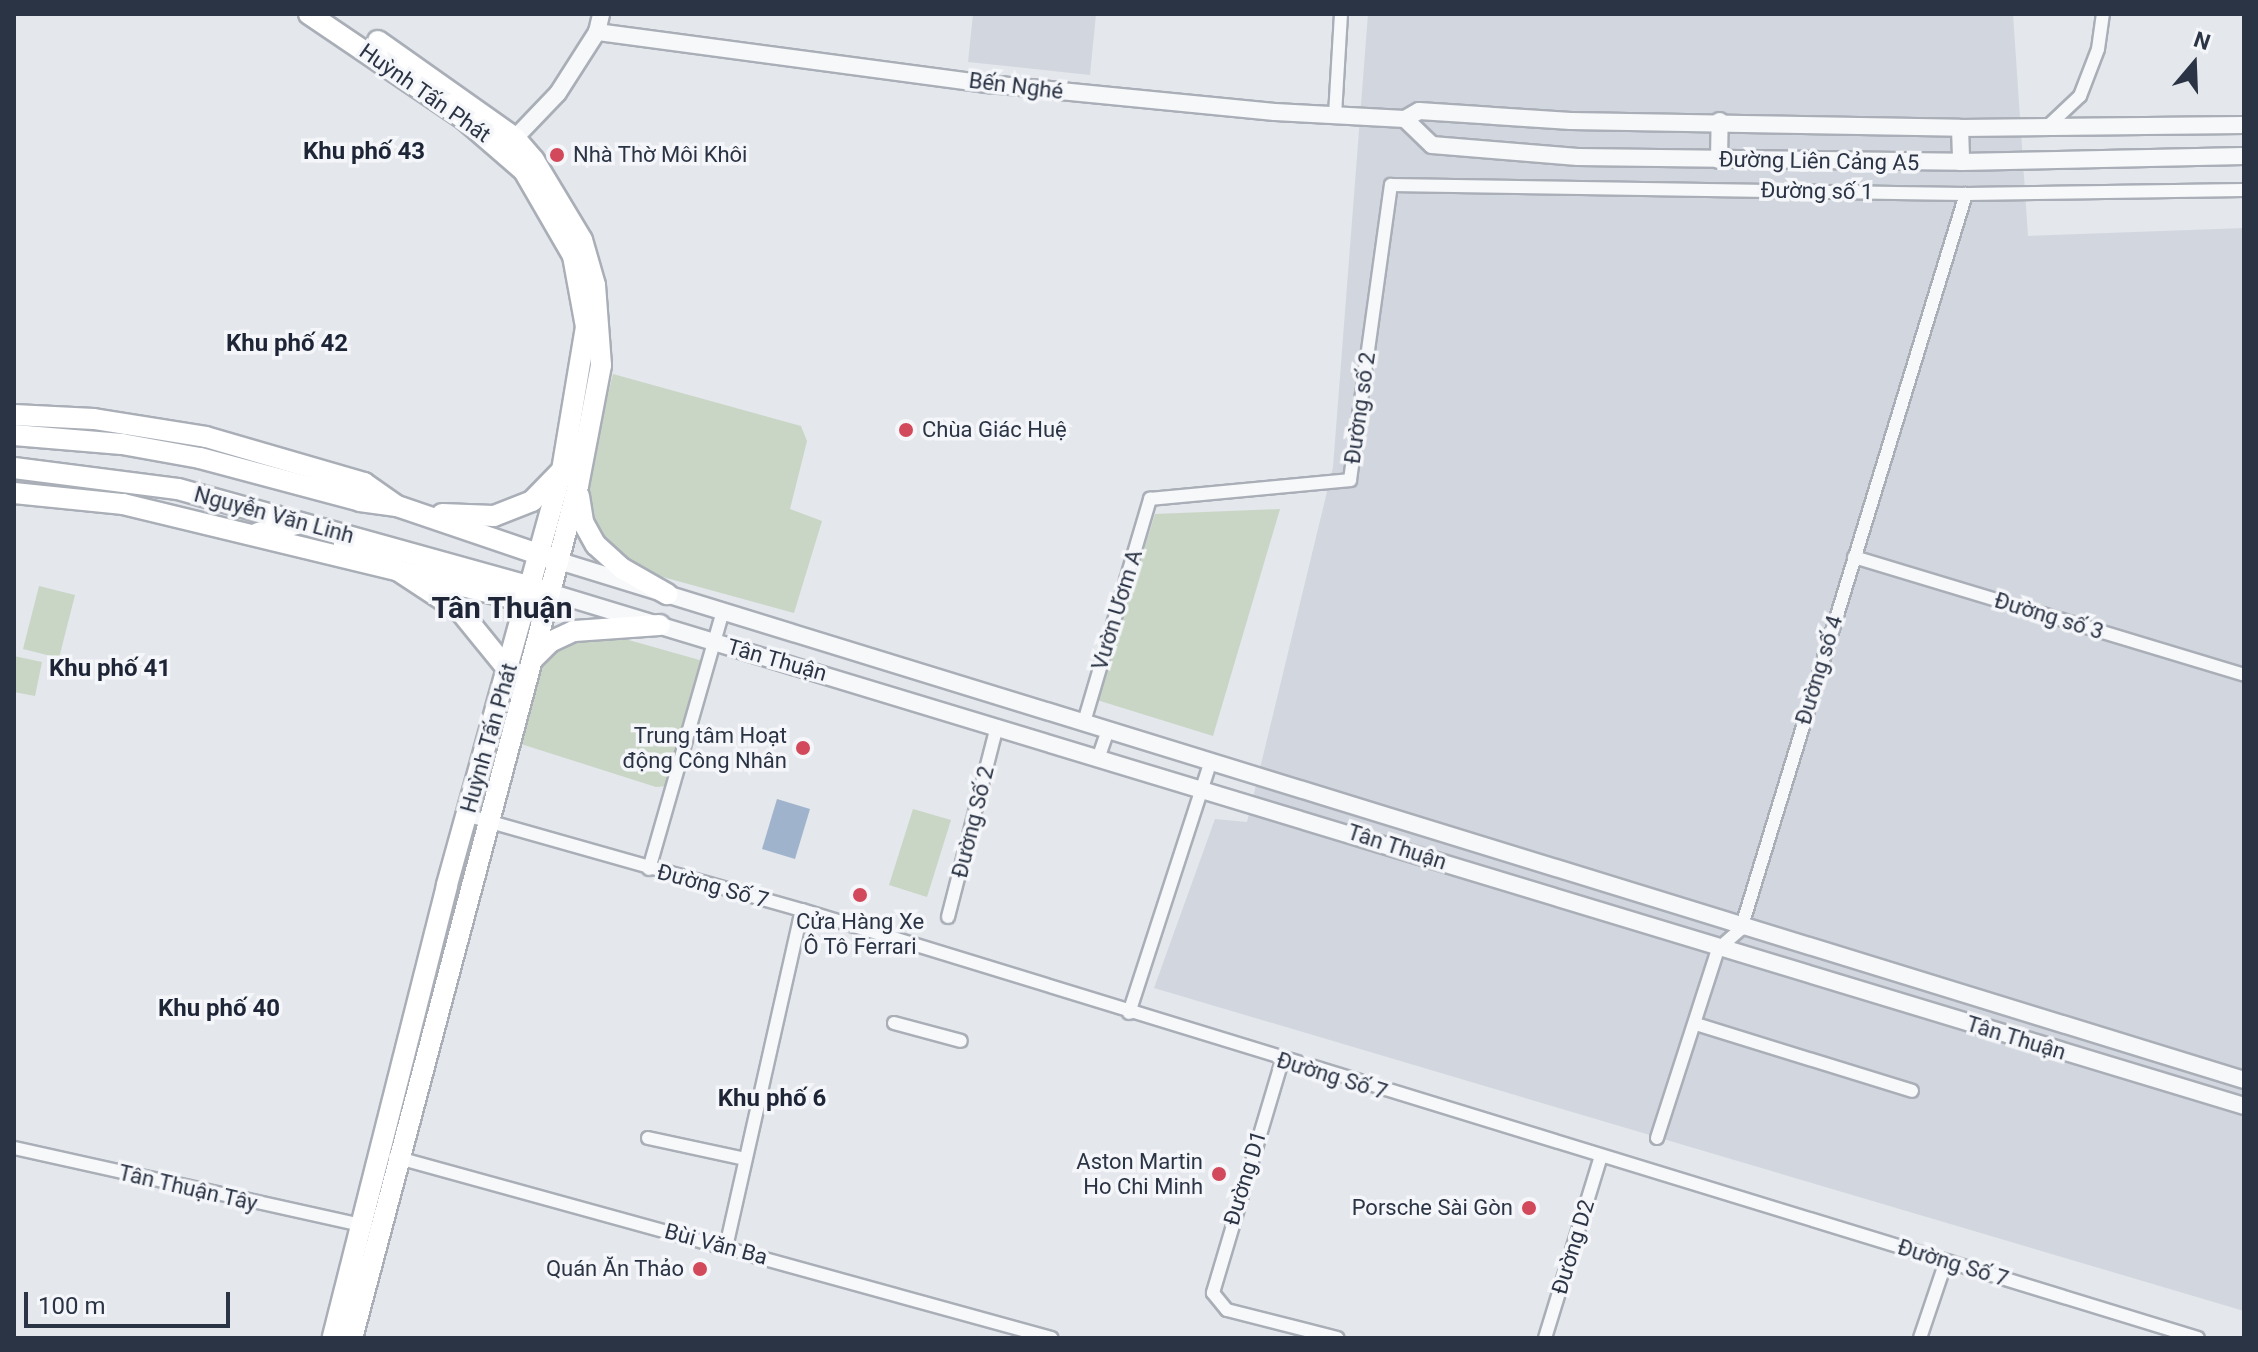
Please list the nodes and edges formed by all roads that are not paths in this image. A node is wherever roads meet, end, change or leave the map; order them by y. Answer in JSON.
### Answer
{"nodes":[{"id":1,"x":309,"y":14,"type":"edge"},
{"id":2,"x":333,"y":14,"type":"edge"},
{"id":3,"x":601,"y":14,"type":"edge"},
{"id":4,"x":1341,"y":14,"type":"edge"},
{"id":5,"x":2103,"y":14,"type":"edge"},
{"id":6,"x":597,"y":32,"type":"junction"},
{"id":7,"x":468,"y":113,"type":"junction"},
{"id":8,"x":1335,"y":115,"type":"junction"},
{"id":9,"x":1405,"y":119,"type":"junction"},
{"id":10,"x":1720,"y":121,"type":"junction"},
{"id":11,"x":2244,"y":125,"type":"edge"},
{"id":12,"x":2047,"y":127,"type":"junction"},
{"id":13,"x":1960,"y":128,"type":"junction"},
{"id":14,"x":508,"y":144,"type":"junction"},
{"id":15,"x":2244,"y":156,"type":"edge"},
{"id":16,"x":1719,"y":160,"type":"junction"},
{"id":17,"x":1961,"y":162,"type":"junction"},
{"id":18,"x":1391,"y":185,"type":"joint"},
{"id":19,"x":2244,"y":190,"type":"edge"},
{"id":20,"x":1966,"y":194,"type":"junction"},
{"id":21,"x":14,"y":415,"type":"edge"},
{"id":22,"x":14,"y":422,"type":"edge"},
{"id":23,"x":23,"y":435,"type":"edge"},
{"id":24,"x":14,"y":468,"type":"edge"},
{"id":25,"x":562,"y":470,"type":"junction"},
{"id":26,"x":578,"y":486,"type":"junction"},
{"id":27,"x":14,"y":493,"type":"edge"},
{"id":28,"x":1150,"y":499,"type":"joint"},
{"id":29,"x":397,"y":506,"type":"junction"},
{"id":30,"x":422,"y":514,"type":"junction"},
{"id":31,"x":299,"y":523,"type":"junction"},
{"id":32,"x":258,"y":533,"type":"junction"},
{"id":33,"x":546,"y":557,"type":"junction"},
{"id":34,"x":1854,"y":557,"type":"junction"},
{"id":35,"x":394,"y":568,"type":"junction"},
{"id":36,"x":549,"y":592,"type":"junction"},
{"id":37,"x":527,"y":593,"type":"junction"},
{"id":38,"x":667,"y":594,"type":"junction"},
{"id":39,"x":723,"y":611,"type":"junction"},
{"id":40,"x":660,"y":625,"type":"junction"},
{"id":41,"x":715,"y":642,"type":"junction"},
{"id":42,"x":529,"y":663,"type":"junction"},
{"id":43,"x":509,"y":671,"type":"junction"},
{"id":44,"x":2244,"y":675,"type":"edge"},
{"id":45,"x":1084,"y":722,"type":"junction"},
{"id":46,"x":997,"y":726,"type":"junction"},
{"id":47,"x":1108,"y":730,"type":"junction"},
{"id":48,"x":1099,"y":756,"type":"junction"},
{"id":49,"x":1211,"y":761,"type":"junction"},
{"id":50,"x":1204,"y":787,"type":"junction"},
{"id":51,"x":476,"y":818,"type":"junction"},
{"id":52,"x":649,"y":869,"type":"junction"},
{"id":53,"x":802,"y":910,"type":"junction"},
{"id":54,"x":948,"y":917,"type":"dead end"},
{"id":55,"x":1741,"y":929,"type":"junction"},
{"id":56,"x":1718,"y":949,"type":"junction"},
{"id":57,"x":1956,"y":993,"type":"junction"},
{"id":58,"x":1129,"y":1013,"type":"junction"},
{"id":59,"x":1948,"y":1018,"type":"junction"},
{"id":60,"x":894,"y":1023,"type":"dead end"},
{"id":61,"x":1696,"y":1024,"type":"junction"},
{"id":62,"x":961,"y":1041,"type":"dead end"},
{"id":63,"x":1282,"y":1061,"type":"junction"},
{"id":64,"x":2244,"y":1080,"type":"edge"},
{"id":65,"x":1912,"y":1091,"type":"dead end"},
{"id":66,"x":2244,"y":1106,"type":"edge"},
{"id":67,"x":648,"y":1138,"type":"dead end"},
{"id":68,"x":1657,"y":1138,"type":"dead end"},
{"id":69,"x":14,"y":1148,"type":"edge"},
{"id":70,"x":389,"y":1155,"type":"junction"},
{"id":71,"x":1601,"y":1156,"type":"junction"},
{"id":72,"x":745,"y":1159,"type":"junction"},
{"id":73,"x":362,"y":1225,"type":"junction"},
{"id":74,"x":726,"y":1247,"type":"junction"},
{"id":75,"x":1946,"y":1261,"type":"junction"},
{"id":76,"x":333,"y":1338,"type":"edge"},
{"id":77,"x":352,"y":1338,"type":"edge"},
{"id":78,"x":1051,"y":1338,"type":"edge"},
{"id":79,"x":1338,"y":1338,"type":"edge"},
{"id":80,"x":1545,"y":1338,"type":"edge"},
{"id":81,"x":1920,"y":1338,"type":"edge"},
{"id":82,"x":2198,"y":1338,"type":"edge"}],
"edges":[{"from":1,"to":7,"type":"main road","name":"Huỳnh Tấn Phát"},
{"from":2,"to":7,"type":"main road","name":"Huỳnh Tấn Phát"},
{"from":3,"to":6,"type":"street"},
{"from":4,"to":8,"type":"street"},
{"from":5,"to":12,"type":"street"},
{"from":6,"to":8,"type":"street","name":"Bến Nghé"},
{"from":6,"to":14,"type":"street"},
{"from":7,"to":14,"type":"main road","name":"Huỳnh Tấn Phát"},
{"from":8,"to":9,"type":"street","name":"Đường Liên Cảng A5"},
{"from":9,"to":10,"type":"street","name":"Đường Liên Cảng A5"},
{"from":9,"to":16,"type":"street","name":"Đường Liên Cảng A5"},
{"from":10,"to":13,"type":"street","name":"Đường Liên Cảng A5"},
{"from":10,"to":16,"type":"street"},
{"from":11,"to":12,"type":"street","name":"Đường Liên Cảng A5"},
{"from":12,"to":13,"type":"street","name":"Đường Liên Cảng A5"},
{"from":13,"to":17,"type":"street"},
{"from":14,"to":25,"type":"main road","name":"Huỳnh Tấn Phát"},
{"from":14,"to":26,"type":"main road","name":"Huỳnh Tấn Phát"},
{"from":15,"to":17,"type":"street","name":"Đường Liên Cảng A5"},
{"from":16,"to":17,"type":"street","name":"Đường Liên Cảng A5"},
{"from":18,"to":20,"type":"street","name":"Đường số 1"},
{"from":18,"to":28,"type":"street","name":"Đường số 2"},
{"from":19,"to":20,"type":"street","name":"Đường số 1"},
{"from":20,"to":34,"type":"street","name":"Đường số 4"},
{"from":21,"to":29,"type":"main road","name":"Nguyễn Văn Linh"},
{"from":22,"to":23,"type":"main road"},
{"from":23,"to":29,"type":"main road","name":"Nguyễn Văn Linh"},
{"from":24,"to":31,"type":"main road","name":"Nguyễn Văn Linh"},
{"from":25,"to":30,"type":"main road"},
{"from":25,"to":33,"type":"main road","name":"Huỳnh Tấn Phát"},
{"from":26,"to":33,"type":"main road","name":"Huỳnh Tấn Phát"},
{"from":26,"to":38,"type":"main road"},
{"from":27,"to":32,"type":"main road","name":"Nguyễn Văn Linh"},
{"from":28,"to":45,"type":"street","name":"Vườn Ươm A"},
{"from":29,"to":30,"type":"main road","name":"Nguyễn Văn Linh"},
{"from":30,"to":33,"type":"main road","name":"Nguyễn Văn Linh"},
{"from":31,"to":32,"type":"main road"},
{"from":31,"to":35,"type":"main road"},
{"from":31,"to":37,"type":"main road","name":"Nguyễn Văn Linh"},
{"from":32,"to":35,"type":"main road","name":"Nguyễn Văn Linh"},
{"from":33,"to":36,"type":"main road","name":"Huỳnh Tấn Phát"},
{"from":33,"to":37,"type":"main road","name":"Huỳnh Tấn Phát"},
{"from":33,"to":38,"type":"street","name":"Tân Thuận"},
{"from":34,"to":44,"type":"street","name":"Đường số 3"},
{"from":34,"to":55,"type":"street","name":"Đường số 4"},
{"from":35,"to":37,"type":"main road","name":"Nguyễn Văn Linh"},
{"from":35,"to":43,"type":"main road"},
{"from":36,"to":37,"type":"main road"},
{"from":36,"to":40,"type":"street","name":"Tân Thuận"},
{"from":36,"to":42,"type":"main road","name":"Huỳnh Tấn Phát"},
{"from":37,"to":43,"type":"main road","name":"Huỳnh Tấn Phát"},
{"from":38,"to":39,"type":"street","name":"Tân Thuận"},
{"from":39,"to":41,"type":"street"},
{"from":39,"to":45,"type":"street","name":"Tân Thuận"},
{"from":40,"to":41,"type":"street","name":"Tân Thuận"},
{"from":40,"to":42,"type":"main road"},
{"from":41,"to":46,"type":"street","name":"Tân Thuận"},
{"from":41,"to":52,"type":"street"},
{"from":42,"to":51,"type":"main road","name":"Huỳnh Tấn Phát"},
{"from":43,"to":51,"type":"main road","name":"Huỳnh Tấn Phát"},
{"from":45,"to":47,"type":"street","name":"Tân Thuận"},
{"from":46,"to":48,"type":"street","name":"Tân Thuận"},
{"from":46,"to":54,"type":"street","name":"Đường Số 2"},
{"from":47,"to":48,"type":"street"},
{"from":47,"to":49,"type":"street","name":"Tân Thuận"},
{"from":48,"to":50,"type":"street","name":"Tân Thuận"},
{"from":49,"to":50,"type":"street"},
{"from":49,"to":55,"type":"street","name":"Tân Thuận"},
{"from":50,"to":56,"type":"street","name":"Tân Thuận"},
{"from":50,"to":58,"type":"street"},
{"from":51,"to":52,"type":"street","name":"Đường Số 7"},
{"from":51,"to":70,"type":"main road","name":"Huỳnh Tấn Phát"},
{"from":52,"to":53,"type":"street","name":"Đường Số 7"},
{"from":53,"to":58,"type":"street","name":"Đường Số 7"},
{"from":53,"to":72,"type":"street"},
{"from":55,"to":56,"type":"street"},
{"from":55,"to":57,"type":"street","name":"Tân Thuận"},
{"from":56,"to":59,"type":"street","name":"Tân Thuận"},
{"from":56,"to":61,"type":"street"},
{"from":57,"to":59,"type":"street"},
{"from":57,"to":64,"type":"street","name":"Tân Thuận"},
{"from":58,"to":63,"type":"street","name":"Đường Số 7"},
{"from":59,"to":66,"type":"street","name":"Tân Thuận"},
{"from":60,"to":62,"type":"street"},
{"from":61,"to":65,"type":"street"},
{"from":61,"to":68,"type":"street"},
{"from":63,"to":71,"type":"street","name":"Đường Số 7"},
{"from":63,"to":79,"type":"street","name":"Đường D1"},
{"from":67,"to":72,"type":"street"},
{"from":69,"to":73,"type":"street","name":"Tân Thuận Tây"},
{"from":70,"to":73,"type":"main road","name":"Huỳnh Tấn Phát"},
{"from":70,"to":74,"type":"street","name":"Bùi Văn Ba"},
{"from":70,"to":77,"type":"main road","name":"Huỳnh Tấn Phát"},
{"from":71,"to":75,"type":"street","name":"Đường Số 7"},
{"from":71,"to":80,"type":"street","name":"Đường D2"},
{"from":72,"to":74,"type":"street"},
{"from":73,"to":76,"type":"main road","name":"Huỳnh Tấn Phát"},
{"from":74,"to":78,"type":"street","name":"Bùi Văn Ba"},
{"from":75,"to":81,"type":"street"},
{"from":75,"to":82,"type":"street","name":"Đường Số 7"}]}
